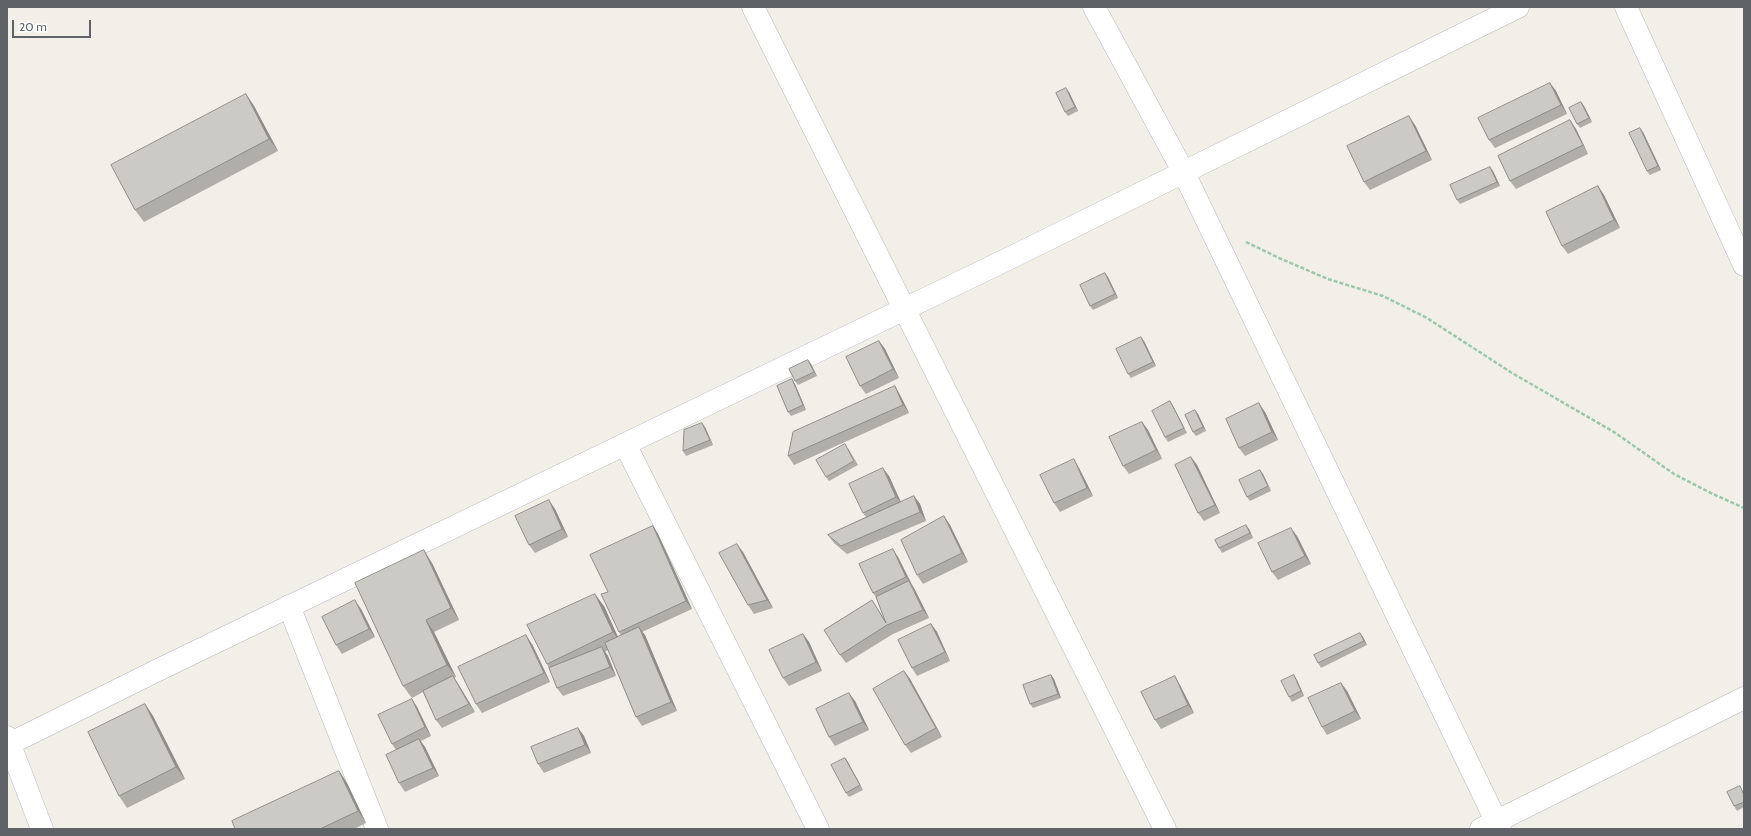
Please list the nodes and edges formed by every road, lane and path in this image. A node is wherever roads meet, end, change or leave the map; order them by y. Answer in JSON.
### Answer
{"nodes":[{"id":1,"x":753,"y":7,"type":"edge"},
{"id":2,"x":1094,"y":7,"type":"edge"},
{"id":3,"x":1518,"y":7,"type":"edge"},
{"id":4,"x":1626,"y":7,"type":"edge"},
{"id":5,"x":1183,"y":171,"type":"junction"},
{"id":6,"x":1245,"y":242,"type":"dead end"},
{"id":7,"x":1744,"y":265,"type":"edge"},
{"id":8,"x":905,"y":309,"type":"junction"},
{"id":9,"x":625,"y":444,"type":"junction"},
{"id":10,"x":1744,"y":508,"type":"edge"},
{"id":11,"x":289,"y":606,"type":"junction"},
{"id":12,"x":1744,"y":698,"type":"edge"},
{"id":13,"x":8,"y":742,"type":"edge"},
{"id":14,"x":1492,"y":826,"type":"edge"},
{"id":15,"x":42,"y":829,"type":"edge"},
{"id":16,"x":377,"y":829,"type":"edge"},
{"id":17,"x":818,"y":829,"type":"edge"},
{"id":18,"x":1165,"y":829,"type":"edge"}],
"edges":[{"from":1,"to":8,"type":"street"},
{"from":2,"to":5,"type":"street"},
{"from":3,"to":5,"type":"street"},
{"from":4,"to":7,"type":"street"},
{"from":5,"to":8,"type":"street"},
{"from":5,"to":14,"type":"street"},
{"from":6,"to":10,"type":"path"},
{"from":8,"to":9,"type":"street"},
{"from":8,"to":18,"type":"street"},
{"from":9,"to":11,"type":"street"},
{"from":9,"to":17,"type":"street"},
{"from":11,"to":13,"type":"street"},
{"from":11,"to":16,"type":"street"},
{"from":12,"to":14,"type":"street"},
{"from":13,"to":15,"type":"street"}]}
